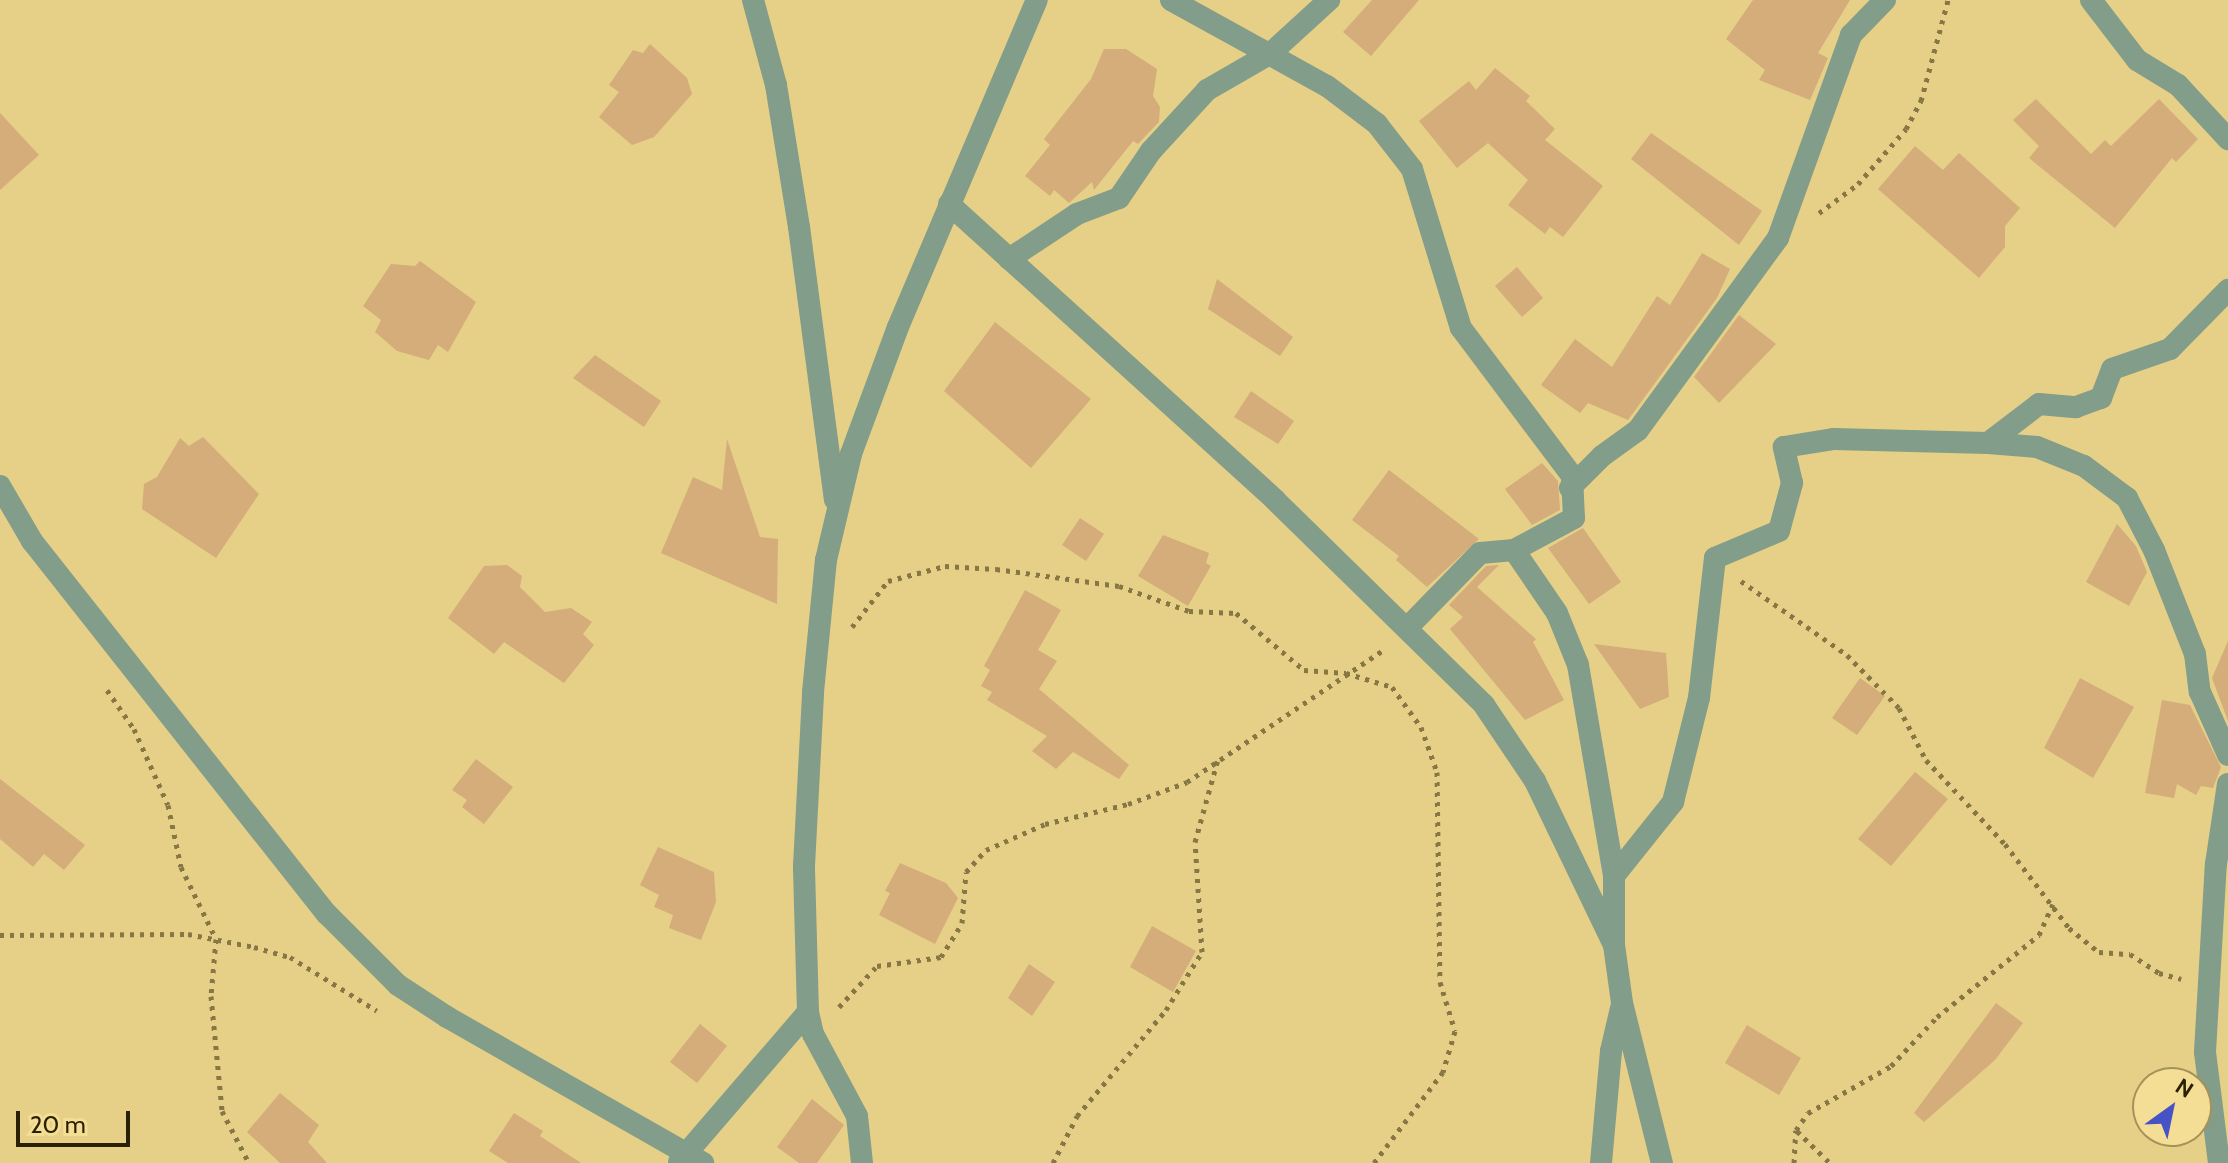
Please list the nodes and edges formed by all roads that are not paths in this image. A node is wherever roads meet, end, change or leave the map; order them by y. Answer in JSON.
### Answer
{"nodes":[{"id":1,"x":753,"y":0,"type":"edge"},
{"id":2,"x":1037,"y":0,"type":"edge"},
{"id":3,"x":1171,"y":0,"type":"edge"},
{"id":4,"x":1329,"y":0,"type":"edge"},
{"id":5,"x":1885,"y":0,"type":"edge"},
{"id":6,"x":2091,"y":0,"type":"edge"},
{"id":7,"x":1271,"y":53,"type":"junction"},
{"id":8,"x":2228,"y":139,"type":"edge"},
{"id":9,"x":949,"y":204,"type":"junction"},
{"id":10,"x":1009,"y":259,"type":"junction"},
{"id":11,"x":2228,"y":290,"type":"edge"},
{"id":12,"x":1988,"y":443,"type":"junction"},
{"id":13,"x":0,"y":486,"type":"edge"},
{"id":14,"x":1570,"y":488,"type":"junction"},
{"id":15,"x":836,"y":509,"type":"junction"},
{"id":16,"x":1514,"y":550,"type":"junction"},
{"id":17,"x":1409,"y":626,"type":"junction"},
{"id":18,"x":2228,"y":755,"type":"edge"},
{"id":19,"x":2228,"y":784,"type":"edge"},
{"id":20,"x":1614,"y":876,"type":"junction"},
{"id":21,"x":1614,"y":945,"type":"junction"},
{"id":22,"x":1622,"y":1003,"type":"junction"},
{"id":23,"x":810,"y":1023,"type":"junction"},
{"id":24,"x":689,"y":1159,"type":"edge"},
{"id":25,"x":862,"y":1163,"type":"edge"},
{"id":26,"x":1601,"y":1163,"type":"edge"},
{"id":27,"x":1662,"y":1163,"type":"edge"},
{"id":28,"x":2219,"y":1163,"type":"edge"}],
"edges":[{"from":1,"to":15,"type":"street"},
{"from":2,"to":9,"type":"street"},
{"from":3,"to":7,"type":"street"},
{"from":4,"to":7,"type":"street"},
{"from":5,"to":14,"type":"street"},
{"from":6,"to":8,"type":"street"},
{"from":7,"to":10,"type":"street"},
{"from":7,"to":14,"type":"street"},
{"from":9,"to":10,"type":"street"},
{"from":9,"to":15,"type":"street"},
{"from":10,"to":17,"type":"street"},
{"from":11,"to":12,"type":"street"},
{"from":12,"to":18,"type":"street"},
{"from":12,"to":20,"type":"street"},
{"from":13,"to":24,"type":"street"},
{"from":14,"to":16,"type":"street"},
{"from":15,"to":23,"type":"street"},
{"from":16,"to":17,"type":"street"},
{"from":16,"to":20,"type":"street"},
{"from":17,"to":21,"type":"street"},
{"from":19,"to":28,"type":"street"},
{"from":20,"to":21,"type":"street"},
{"from":21,"to":22,"type":"street"},
{"from":22,"to":26,"type":"street"},
{"from":22,"to":27,"type":"street"},
{"from":23,"to":24,"type":"street"},
{"from":23,"to":25,"type":"street"}]}
